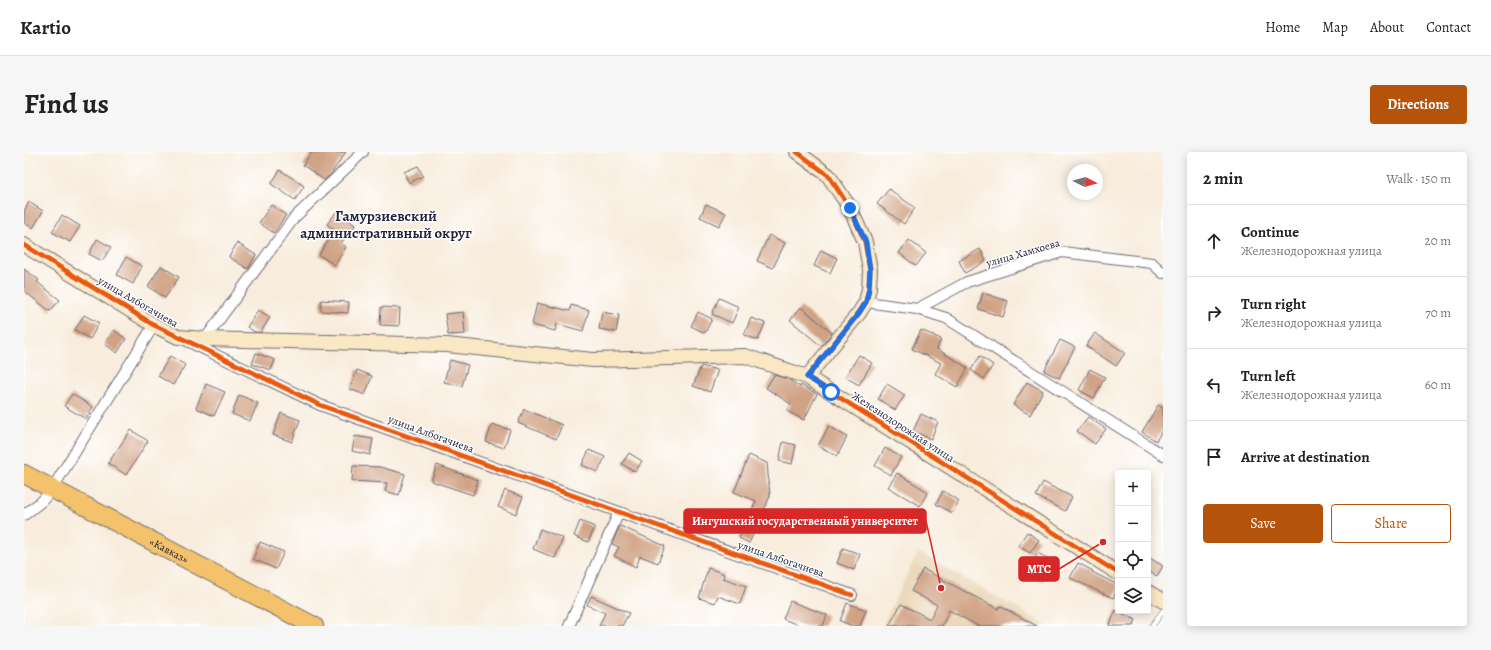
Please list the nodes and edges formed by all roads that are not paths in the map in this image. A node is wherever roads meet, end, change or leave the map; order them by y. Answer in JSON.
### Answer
{"nodes":[{"id":1,"x":363,"y":152,"type":"edge"},
{"id":2,"x":797,"y":152,"type":"edge"},
{"id":3,"x":24,"y":245,"type":"edge"},
{"id":4,"x":1163,"y":273,"type":"edge"},
{"id":5,"x":866,"y":302,"type":"junction"},
{"id":6,"x":917,"y":310,"type":"junction"},
{"id":7,"x":154,"y":325,"type":"junction"},
{"id":8,"x":178,"y":337,"type":"junction"},
{"id":9,"x":205,"y":339,"type":"junction"},
{"id":10,"x":807,"y":377,"type":"junction"},
{"id":11,"x":1163,"y":455,"type":"edge"},
{"id":12,"x":24,"y":474,"type":"edge"},
{"id":13,"x":52,"y":489,"type":"junction"},
{"id":14,"x":618,"y":512,"type":"junction"},
{"id":15,"x":24,"y":515,"type":"edge"},
{"id":16,"x":1115,"y":571,"type":"edge"},
{"id":17,"x":852,"y":594,"type":"dead end"},
{"id":18,"x":1151,"y":594,"type":"edge"},
{"id":19,"x":1163,"y":601,"type":"edge"},
{"id":20,"x":1163,"y":611,"type":"edge"},
{"id":21,"x":314,"y":626,"type":"edge"},
{"id":22,"x":569,"y":626,"type":"edge"},
{"id":23,"x":1152,"y":626,"type":"edge"}],
"edges":[{"from":1,"to":9,"type":"street"},
{"from":2,"to":5,"type":"street"},
{"from":3,"to":7,"type":"street","name":"улица Албогачиева"},
{"from":4,"to":6,"type":"street","name":"улица Хамхоева"},
{"from":5,"to":6,"type":"street"},
{"from":5,"to":10,"type":"street"},
{"from":6,"to":11,"type":"street"},
{"from":7,"to":8,"type":"street","name":"улица Албогачиева"},
{"from":7,"to":13,"type":"street"},
{"from":8,"to":9,"type":"street","name":"Железнодорожная улица"},
{"from":8,"to":14,"type":"street","name":"улица Албогачиева"},
{"from":9,"to":10,"type":"street","name":"Железнодорожная улица"},
{"from":10,"to":16,"type":"street","name":"Железнодорожная улица"},
{"from":12,"to":13,"type":"highway","name":"«Кавказ»"},
{"from":13,"to":15,"type":"street"},
{"from":13,"to":21,"type":"highway","name":"«Кавказ»"},
{"from":14,"to":17,"type":"street","name":"улица Албогачиева"},
{"from":14,"to":22,"type":"street"},
{"from":18,"to":19,"type":"street"},
{"from":20,"to":23,"type":"lane"}]}
